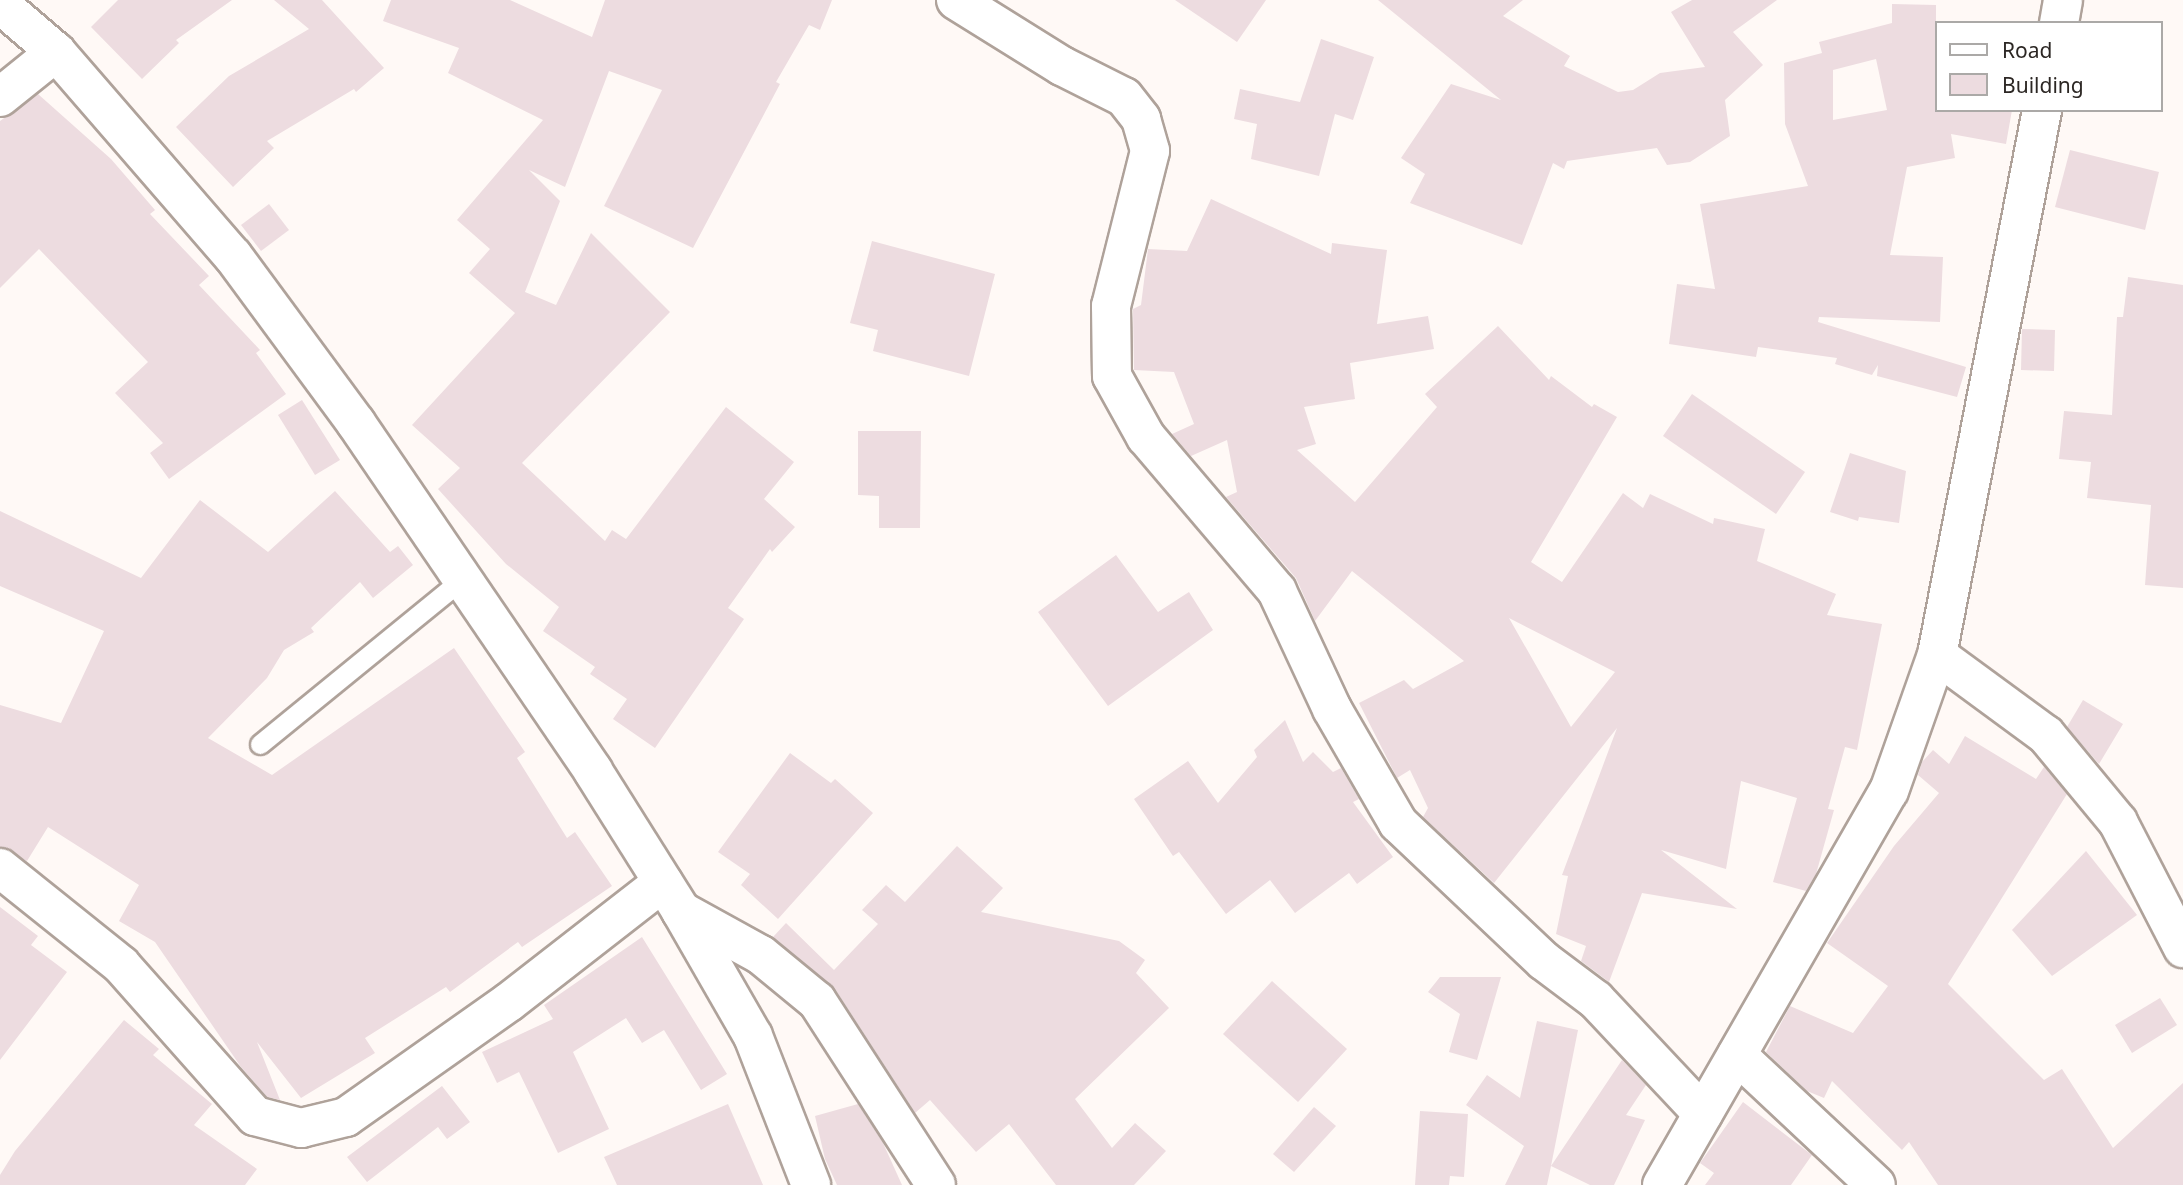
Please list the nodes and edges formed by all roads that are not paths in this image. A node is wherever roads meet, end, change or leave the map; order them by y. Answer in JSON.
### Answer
{"nodes":[{"id":1,"x":956,"y":0,"type":"edge"},
{"id":2,"x":2063,"y":0,"type":"edge"},
{"id":3,"x":0,"y":4,"type":"edge"},
{"id":4,"x":2059,"y":21,"type":"edge"},
{"id":5,"x":56,"y":52,"type":"junction"},
{"id":6,"x":0,"y":97,"type":"edge"},
{"id":7,"x":2042,"y":112,"type":"edge"},
{"id":8,"x":462,"y":579,"type":"junction"},
{"id":9,"x":1937,"y":655,"type":"junction"},
{"id":10,"x":260,"y":744,"type":"dead end"},
{"id":11,"x":0,"y":867,"type":"edge"},
{"id":12,"x":672,"y":897,"type":"junction"},
{"id":13,"x":2183,"y":948,"type":"edge"},
{"id":14,"x":1737,"y":1055,"type":"junction"},
{"id":15,"x":1703,"y":1114,"type":"junction"},
{"id":16,"x":811,"y":1185,"type":"edge"},
{"id":17,"x":936,"y":1185,"type":"edge"},
{"id":18,"x":1662,"y":1185,"type":"edge"},
{"id":19,"x":1876,"y":1185,"type":"edge"}],
"edges":[{"from":1,"to":15,"type":"street"},
{"from":2,"to":4,"type":"street"},
{"from":3,"to":5,"type":"street"},
{"from":5,"to":6,"type":"street"},
{"from":5,"to":8,"type":"street"},
{"from":7,"to":9,"type":"street"},
{"from":8,"to":10,"type":"lane"},
{"from":8,"to":12,"type":"street"},
{"from":9,"to":13,"type":"street"},
{"from":9,"to":14,"type":"street"},
{"from":11,"to":12,"type":"street"},
{"from":12,"to":16,"type":"street"},
{"from":12,"to":17,"type":"street"},
{"from":14,"to":15,"type":"street"},
{"from":14,"to":19,"type":"street"},
{"from":15,"to":18,"type":"street"}]}
